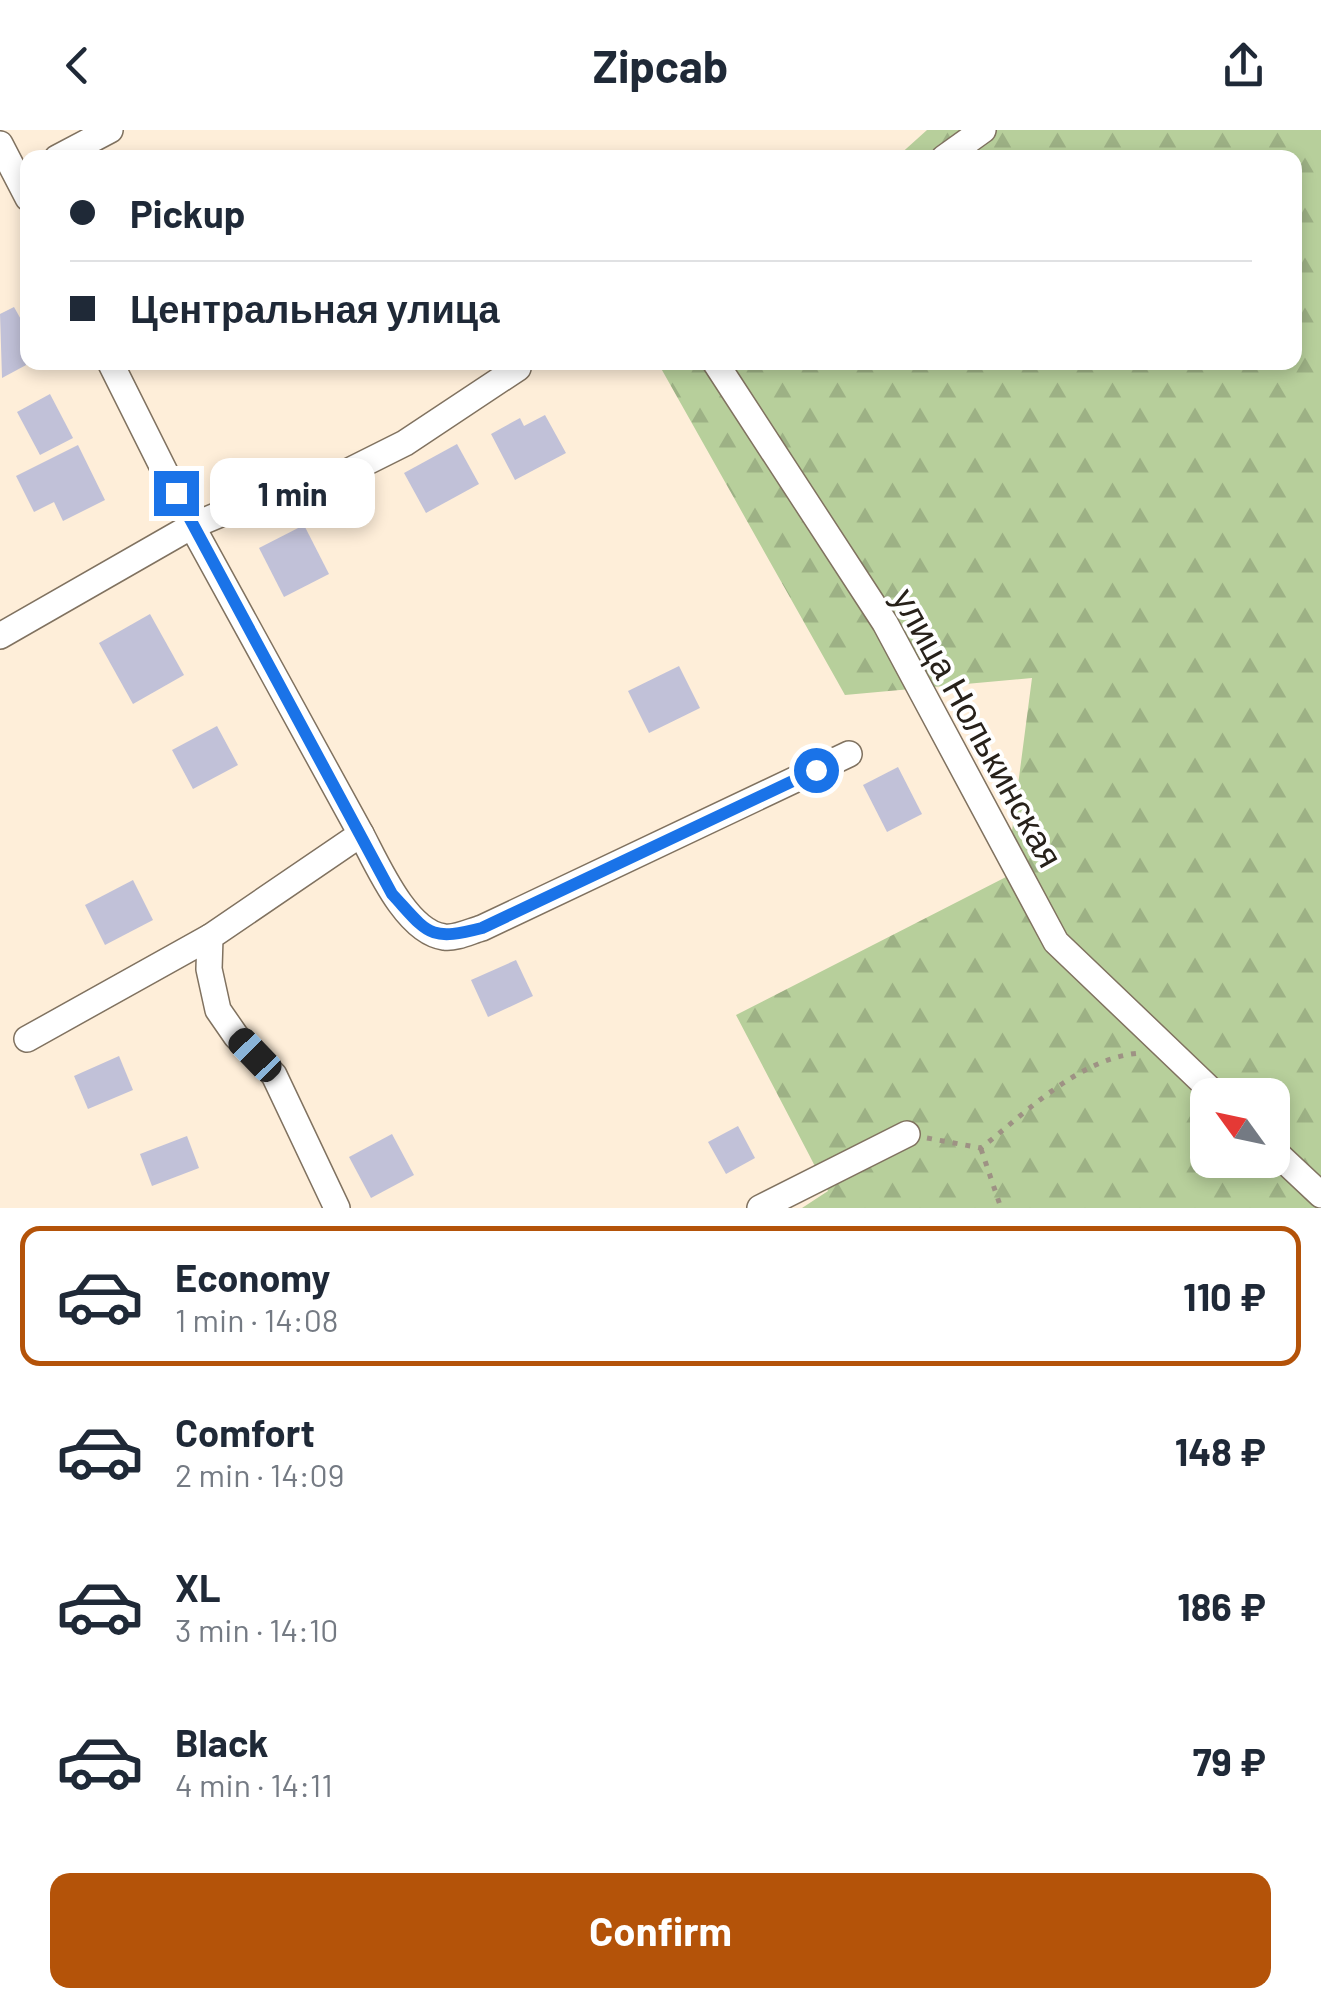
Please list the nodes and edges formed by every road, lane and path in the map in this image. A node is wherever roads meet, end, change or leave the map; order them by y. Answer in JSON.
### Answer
{"nodes":[{"id":1,"x":110,"y":130,"type":"edge"},
{"id":2,"x":983,"y":130,"type":"edge"},
{"id":3,"x":0,"y":144,"type":"edge"},
{"id":4,"x":72,"y":150,"type":"edge"},
{"id":5,"x":955,"y":150,"type":"edge"},
{"id":6,"x":18,"y":184,"type":"edge"},
{"id":7,"x":114,"y":370,"type":"edge"},
{"id":8,"x":515,"y":370,"type":"edge"},
{"id":9,"x":720,"y":370,"type":"edge"},
{"id":10,"x":192,"y":526,"type":"junction"},
{"id":11,"x":0,"y":636,"type":"edge"},
{"id":12,"x":849,"y":754,"type":"dead end"},
{"id":13,"x":361,"y":834,"type":"junction"},
{"id":14,"x":210,"y":938,"type":"junction"},
{"id":15,"x":27,"y":1039,"type":"dead end"},
{"id":16,"x":1151,"y":1052,"type":"dead end"},
{"id":17,"x":1198,"y":1078,"type":"edge"},
{"id":18,"x":906,"y":1134,"type":"joint"},
{"id":19,"x":981,"y":1148,"type":"junction"},
{"id":20,"x":1290,"y":1166,"type":"edge"},
{"id":21,"x":1321,"y":1195,"type":"edge"},
{"id":22,"x":337,"y":1208,"type":"edge"},
{"id":23,"x":760,"y":1208,"type":"edge"},
{"id":24,"x":1001,"y":1208,"type":"edge"}],
"edges":[{"from":1,"to":4,"type":"street"},
{"from":2,"to":5,"type":"street"},
{"from":3,"to":6,"type":"street"},
{"from":7,"to":10,"type":"street"},
{"from":8,"to":10,"type":"street"},
{"from":9,"to":17,"type":"street","name":"улица Нолькинская"},
{"from":10,"to":11,"type":"street"},
{"from":10,"to":13,"type":"street"},
{"from":12,"to":13,"type":"street"},
{"from":13,"to":14,"type":"street"},
{"from":14,"to":15,"type":"street"},
{"from":14,"to":22,"type":"street"},
{"from":16,"to":19,"type":"path"},
{"from":18,"to":19,"type":"path"},
{"from":18,"to":23,"type":"street"},
{"from":19,"to":24,"type":"path"},
{"from":20,"to":21,"type":"street"}]}
